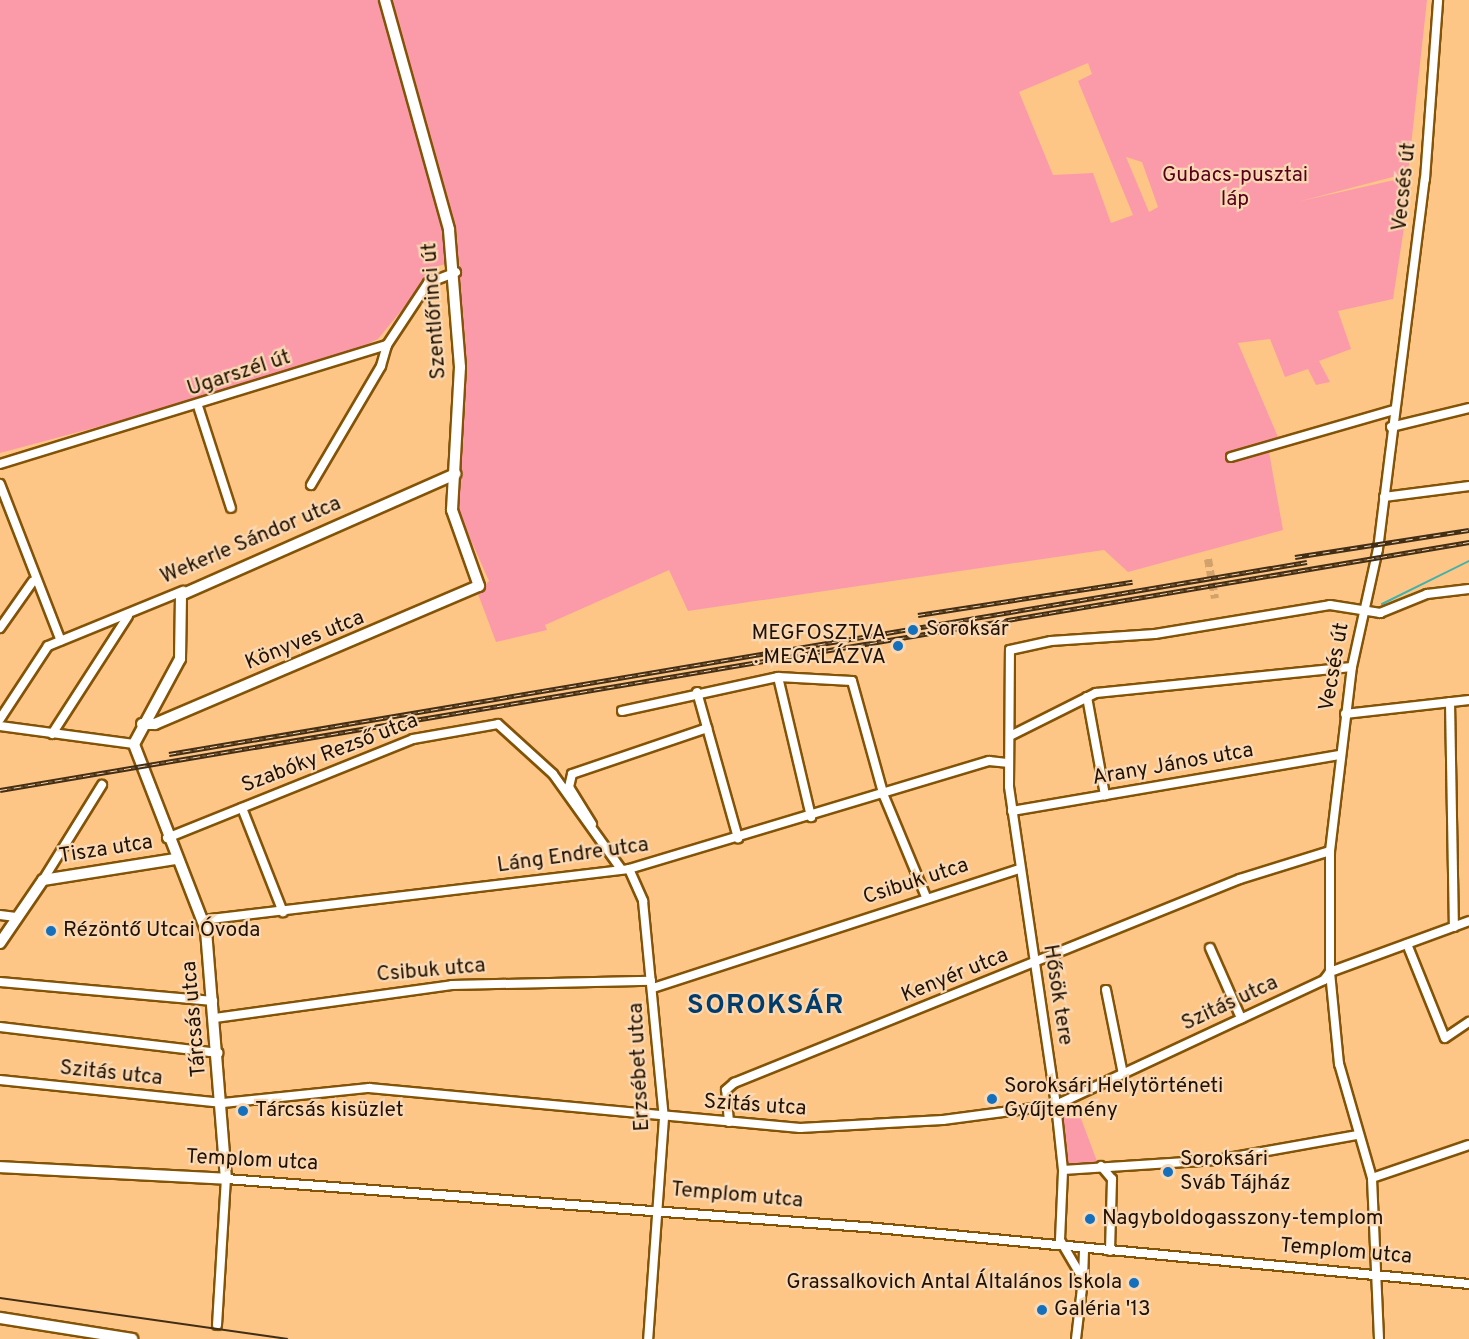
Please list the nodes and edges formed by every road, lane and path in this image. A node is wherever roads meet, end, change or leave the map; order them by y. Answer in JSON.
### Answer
{"nodes":[{"id":1,"x":385,"y":0,"type":"edge"},
{"id":2,"x":1438,"y":0,"type":"edge"},
{"id":3,"x":456,"y":272,"type":"junction"},
{"id":4,"x":387,"y":345,"type":"junction"},
{"id":5,"x":198,"y":406,"type":"junction"},
{"id":6,"x":1469,"y":408,"type":"edge"},
{"id":7,"x":1394,"y":410,"type":"junction"},
{"id":8,"x":1391,"y":427,"type":"junction"},
{"id":9,"x":1231,"y":457,"type":"dead end"},
{"id":10,"x":0,"y":464,"type":"edge"},
{"id":11,"x":455,"y":474,"type":"junction"},
{"id":12,"x":0,"y":484,"type":"edge"},
{"id":13,"x":311,"y":485,"type":"dead end"},
{"id":14,"x":1469,"y":486,"type":"edge"},
{"id":15,"x":1384,"y":497,"type":"junction"},
{"id":16,"x":2,"y":500,"type":"edge"},
{"id":17,"x":231,"y":508,"type":"dead end"},
{"id":18,"x":33,"y":581,"type":"junction"},
{"id":19,"x":479,"y":586,"type":"joint"},
{"id":20,"x":1469,"y":589,"type":"edge"},
{"id":21,"x":183,"y":591,"type":"junction"},
{"id":22,"x":1363,"y":613,"type":"junction"},
{"id":23,"x":129,"y":615,"type":"junction"},
{"id":24,"x":0,"y":628,"type":"edge"},
{"id":25,"x":61,"y":641,"type":"junction"},
{"id":26,"x":1352,"y":667,"type":"junction"},
{"id":27,"x":778,"y":677,"type":"junction"},
{"id":28,"x":697,"y":692,"type":"junction"},
{"id":29,"x":1087,"y":697,"type":"junction"},
{"id":30,"x":1469,"y":700,"type":"edge"},
{"id":31,"x":1450,"y":702,"type":"junction"},
{"id":32,"x":622,"y":711,"type":"dead end"},
{"id":33,"x":1345,"y":714,"type":"junction"},
{"id":34,"x":0,"y":719,"type":"edge"},
{"id":35,"x":142,"y":724,"type":"junction"},
{"id":36,"x":0,"y":726,"type":"edge"},
{"id":37,"x":707,"y":728,"type":"junction"},
{"id":38,"x":510,"y":730,"type":"joint"},
{"id":39,"x":52,"y":734,"type":"junction"},
{"id":40,"x":1011,"y":735,"type":"junction"},
{"id":41,"x":134,"y":744,"type":"junction"},
{"id":42,"x":1339,"y":755,"type":"junction"},
{"id":43,"x":1007,"y":763,"type":"junction"},
{"id":44,"x":102,"y":785,"type":"dead end"},
{"id":45,"x":1105,"y":795,"type":"junction"},
{"id":46,"x":884,"y":796,"type":"junction"},
{"id":47,"x":242,"y":808,"type":"junction"},
{"id":48,"x":1012,"y":811,"type":"junction"},
{"id":49,"x":811,"y":817,"type":"junction"},
{"id":50,"x":167,"y":838,"type":"junction"},
{"id":51,"x":738,"y":838,"type":"junction"},
{"id":52,"x":597,"y":839,"type":"junction"},
{"id":53,"x":1330,"y":851,"type":"junction"},
{"id":54,"x":175,"y":859,"type":"junction"},
{"id":55,"x":625,"y":869,"type":"junction"},
{"id":56,"x":1019,"y":869,"type":"junction"},
{"id":57,"x":43,"y":880,"type":"junction"},
{"id":58,"x":926,"y":897,"type":"junction"},
{"id":59,"x":283,"y":912,"type":"junction"},
{"id":60,"x":0,"y":915,"type":"edge"},
{"id":61,"x":16,"y":917,"type":"junction"},
{"id":62,"x":202,"y":920,"type":"junction"},
{"id":63,"x":1469,"y":921,"type":"edge"},
{"id":64,"x":1454,"y":927,"type":"junction"},
{"id":65,"x":0,"y":943,"type":"edge"},
{"id":66,"x":1407,"y":944,"type":"junction"},
{"id":67,"x":1210,"y":948,"type":"dead end"},
{"id":68,"x":1035,"y":964,"type":"junction"},
{"id":69,"x":1330,"y":972,"type":"junction"},
{"id":70,"x":0,"y":982,"type":"edge"},
{"id":71,"x":652,"y":985,"type":"junction"},
{"id":72,"x":1106,"y":990,"type":"dead end"},
{"id":73,"x":213,"y":1001,"type":"junction"},
{"id":74,"x":215,"y":1018,"type":"junction"},
{"id":75,"x":1241,"y":1018,"type":"junction"},
{"id":76,"x":1469,"y":1022,"type":"edge"},
{"id":77,"x":0,"y":1028,"type":"edge"},
{"id":78,"x":218,"y":1053,"type":"junction"},
{"id":79,"x":1123,"y":1074,"type":"junction"},
{"id":80,"x":0,"y":1080,"type":"edge"},
{"id":81,"x":223,"y":1103,"type":"junction"},
{"id":82,"x":1056,"y":1105,"type":"junction"},
{"id":83,"x":664,"y":1118,"type":"junction"},
{"id":84,"x":729,"y":1122,"type":"junction"},
{"id":85,"x":1358,"y":1135,"type":"junction"},
{"id":86,"x":1469,"y":1145,"type":"edge"},
{"id":87,"x":1101,"y":1166,"type":"junction"},
{"id":88,"x":0,"y":1167,"type":"edge"},
{"id":89,"x":1063,"y":1170,"type":"junction"},
{"id":90,"x":1372,"y":1178,"type":"junction"},
{"id":91,"x":226,"y":1179,"type":"junction"},
{"id":92,"x":657,"y":1209,"type":"junction"},
{"id":93,"x":1061,"y":1245,"type":"junction"},
{"id":94,"x":1084,"y":1249,"type":"junction"},
{"id":95,"x":1110,"y":1251,"type":"junction"},
{"id":96,"x":1379,"y":1274,"type":"junction"},
{"id":97,"x":1083,"y":1279,"type":"junction"},
{"id":98,"x":1469,"y":1284,"type":"edge"},
{"id":99,"x":0,"y":1318,"type":"edge"},
{"id":100,"x":217,"y":1325,"type":"dead end"},
{"id":101,"x":132,"y":1339,"type":"edge"},
{"id":102,"x":648,"y":1339,"type":"edge"},
{"id":103,"x":1076,"y":1339,"type":"edge"},
{"id":104,"x":1379,"y":1339,"type":"edge"}],
"edges":[{"from":1,"to":3,"type":"main road","name":"Szentlőrinci út"},
{"from":2,"to":7,"type":"street","name":"Vecsés út"},
{"from":3,"to":4,"type":"street"},
{"from":3,"to":11,"type":"main road","name":"Szentlőrinci út"},
{"from":4,"to":5,"type":"street","name":"Ugarszél út"},
{"from":4,"to":13,"type":"street"},
{"from":5,"to":10,"type":"street","name":"Ugarszél út"},
{"from":5,"to":17,"type":"street"},
{"from":6,"to":8,"type":"street"},
{"from":7,"to":8,"type":"street","name":"Vecsés út"},
{"from":7,"to":9,"type":"street"},
{"from":8,"to":15,"type":"street","name":"Vecsés út"},
{"from":11,"to":19,"type":"main road","name":"Szentlőrinci út"},
{"from":11,"to":21,"type":"main road","name":"Wekerle Sándor utca"},
{"from":12,"to":16,"type":"street"},
{"from":14,"to":15,"type":"street"},
{"from":15,"to":22,"type":"street","name":"Vecsés út"},
{"from":16,"to":18,"type":"street"},
{"from":18,"to":24,"type":"street"},
{"from":18,"to":25,"type":"street"},
{"from":19,"to":35,"type":"main road","name":"Könyves utca"},
{"from":20,"to":22,"type":"street"},
{"from":21,"to":23,"type":"street","name":"Wekerle Sándor utca"},
{"from":21,"to":35,"type":"main road"},
{"from":22,"to":26,"type":"street","name":"Vecsés út"},
{"from":22,"to":40,"type":"street","name":"Hősök tere"},
{"from":23,"to":25,"type":"street","name":"Wekerle Sándor utca"},
{"from":23,"to":39,"type":"street"},
{"from":25,"to":34,"type":"street","name":"Wekerle Sándor utca"},
{"from":26,"to":29,"type":"street"},
{"from":26,"to":33,"type":"street","name":"Vecsés út"},
{"from":27,"to":28,"type":"street"},
{"from":27,"to":46,"type":"street"},
{"from":27,"to":49,"type":"street"},
{"from":28,"to":32,"type":"street"},
{"from":28,"to":37,"type":"street"},
{"from":29,"to":40,"type":"street"},
{"from":29,"to":45,"type":"street"},
{"from":30,"to":31,"type":"street"},
{"from":31,"to":33,"type":"street"},
{"from":31,"to":64,"type":"street"},
{"from":33,"to":42,"type":"street","name":"Vecsés út"},
{"from":35,"to":41,"type":"main road"},
{"from":36,"to":39,"type":"street"},
{"from":37,"to":51,"type":"street"},
{"from":37,"to":52,"type":"street"},
{"from":38,"to":47,"type":"street","name":"Szabóky Rezső utca"},
{"from":38,"to":52,"type":"street","name":"Erzsébet utca"},
{"from":39,"to":41,"type":"street"},
{"from":40,"to":43,"type":"street","name":"Hősök tere"},
{"from":41,"to":50,"type":"main road","name":"Tárcsás utca"},
{"from":42,"to":45,"type":"street","name":"Arany János utca"},
{"from":42,"to":53,"type":"street","name":"Vecsés út"},
{"from":43,"to":46,"type":"street","name":"Láng Endre utca"},
{"from":43,"to":48,"type":"street","name":"Hősök tere"},
{"from":44,"to":57,"type":"street"},
{"from":45,"to":48,"type":"street","name":"Arany János utca"},
{"from":46,"to":49,"type":"street","name":"Láng Endre utca"},
{"from":46,"to":58,"type":"street"},
{"from":47,"to":50,"type":"street","name":"Szabóky Rezső utca"},
{"from":47,"to":59,"type":"street"},
{"from":48,"to":56,"type":"street","name":"Hősök tere"},
{"from":49,"to":51,"type":"street","name":"Láng Endre utca"},
{"from":50,"to":54,"type":"main road","name":"Tárcsás utca"},
{"from":51,"to":55,"type":"street","name":"Láng Endre utca"},
{"from":52,"to":55,"type":"street","name":"Erzsébet utca"},
{"from":53,"to":68,"type":"street","name":"Kenyér utca"},
{"from":53,"to":69,"type":"street","name":"Vecsés út"},
{"from":54,"to":57,"type":"main road","name":"Tisza utca"},
{"from":54,"to":62,"type":"main road","name":"Tárcsás utca"},
{"from":55,"to":59,"type":"street","name":"Láng Endre utca"},
{"from":55,"to":71,"type":"street","name":"Erzsébet utca"},
{"from":56,"to":58,"type":"street","name":"Csibuk utca"},
{"from":56,"to":68,"type":"street","name":"Hősök tere"},
{"from":57,"to":61,"type":"main road"},
{"from":58,"to":71,"type":"street","name":"Csibuk utca"},
{"from":59,"to":62,"type":"street","name":"Láng Endre utca"},
{"from":60,"to":61,"type":"street"},
{"from":61,"to":65,"type":"main road"},
{"from":62,"to":73,"type":"main road","name":"Tárcsás utca"},
{"from":63,"to":64,"type":"street","name":"Szitás utca"},
{"from":64,"to":66,"type":"street","name":"Szitás utca"},
{"from":66,"to":69,"type":"street","name":"Szitás utca"},
{"from":66,"to":76,"type":"street"},
{"from":67,"to":75,"type":"street"},
{"from":68,"to":82,"type":"street","name":"Hősök tere"},
{"from":68,"to":84,"type":"street","name":"Kenyér utca"},
{"from":69,"to":75,"type":"street","name":"Szitás utca"},
{"from":69,"to":85,"type":"street","name":"Vecsés út"},
{"from":70,"to":73,"type":"street"},
{"from":71,"to":74,"type":"street","name":"Csibuk utca"},
{"from":71,"to":83,"type":"street","name":"Erzsébet utca"},
{"from":72,"to":79,"type":"street"},
{"from":73,"to":74,"type":"main road","name":"Tárcsás utca"},
{"from":74,"to":78,"type":"main road","name":"Tárcsás utca"},
{"from":75,"to":79,"type":"street","name":"Szitás utca"},
{"from":77,"to":78,"type":"street"},
{"from":78,"to":81,"type":"main road","name":"Tárcsás utca"},
{"from":79,"to":82,"type":"street","name":"Szitás utca"},
{"from":80,"to":81,"type":"street","name":"Szitás utca"},
{"from":81,"to":83,"type":"street","name":"Szitás utca"},
{"from":81,"to":91,"type":"main road","name":"Tárcsás utca"},
{"from":82,"to":84,"type":"street","name":"Szitás utca"},
{"from":82,"to":89,"type":"street","name":"Hősök tere"},
{"from":83,"to":84,"type":"street","name":"Szitás utca"},
{"from":83,"to":92,"type":"street","name":"Erzsébet utca"},
{"from":85,"to":87,"type":"street"},
{"from":85,"to":90,"type":"street","name":"Vecsés út"},
{"from":86,"to":90,"type":"street"},
{"from":87,"to":89,"type":"street"},
{"from":87,"to":95,"type":"street"},
{"from":88,"to":91,"type":"main road","name":"Templom utca"},
{"from":89,"to":93,"type":"street","name":"Hősök tere"},
{"from":90,"to":96,"type":"street","name":"Vecsés út"},
{"from":91,"to":92,"type":"street","name":"Templom utca"},
{"from":91,"to":100,"type":"street","name":"Tárcsás utca"},
{"from":92,"to":93,"type":"street","name":"Templom utca"},
{"from":92,"to":102,"type":"street","name":"Erzsébet utca"},
{"from":93,"to":94,"type":"street","name":"Templom utca"},
{"from":93,"to":97,"type":"street"},
{"from":94,"to":95,"type":"street","name":"Templom utca"},
{"from":94,"to":97,"type":"street"},
{"from":95,"to":96,"type":"street","name":"Templom utca"},
{"from":96,"to":98,"type":"street","name":"Templom utca"},
{"from":96,"to":104,"type":"street","name":"Vecsés út"},
{"from":97,"to":103,"type":"street"},
{"from":99,"to":101,"type":"main road"}]}
